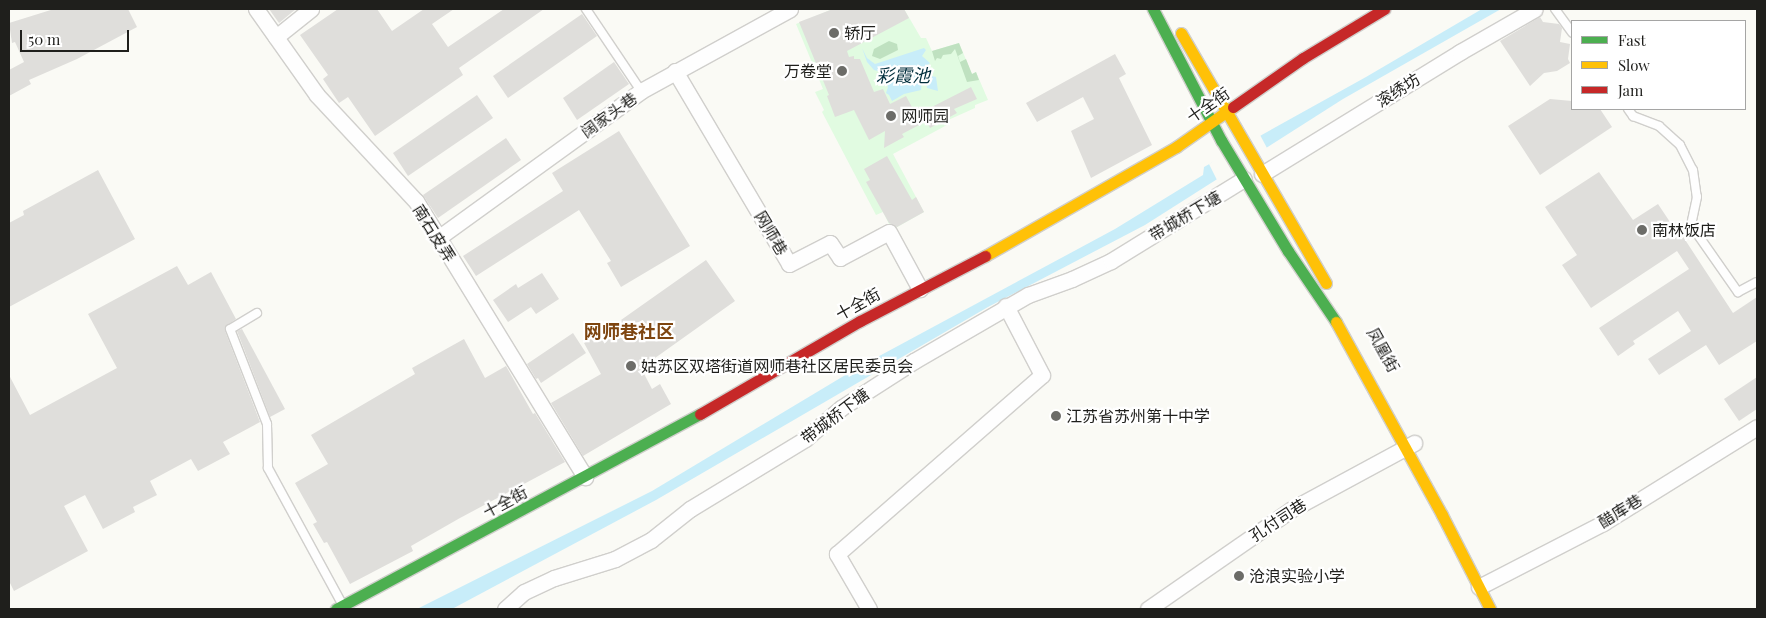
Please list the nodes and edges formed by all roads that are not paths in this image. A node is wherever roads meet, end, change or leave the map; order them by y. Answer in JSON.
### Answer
{"nodes":[{"id":1,"x":256,"y":9,"type":"edge"},
{"id":2,"x":311,"y":9,"type":"edge"},
{"id":3,"x":586,"y":9,"type":"edge"},
{"id":4,"x":1153,"y":9,"type":"edge"},
{"id":5,"x":1384,"y":9,"type":"edge"},
{"id":6,"x":1535,"y":9,"type":"edge"},
{"id":7,"x":1555,"y":9,"type":"edge"},
{"id":8,"x":787,"y":10,"type":"edge"},
{"id":9,"x":1177,"y":26,"type":"dead end"},
{"id":10,"x":1571,"y":31,"type":"edge"},
{"id":11,"x":276,"y":38,"type":"junction"},
{"id":12,"x":675,"y":70,"type":"junction"},
{"id":13,"x":641,"y":91,"type":"junction"},
{"id":14,"x":1629,"y":110,"type":"edge"},
{"id":15,"x":1227,"y":112,"type":"junction"},
{"id":16,"x":1212,"y":123,"type":"junction"},
{"id":17,"x":1262,"y":174,"type":"junction"},
{"id":18,"x":1244,"y":179,"type":"junction"},
{"id":19,"x":438,"y":238,"type":"junction"},
{"id":20,"x":1757,"y":282,"type":"edge"},
{"id":21,"x":920,"y":289,"type":"junction"},
{"id":22,"x":1006,"y":306,"type":"junction"},
{"id":23,"x":257,"y":313,"type":"dead end"},
{"id":24,"x":1757,"y":427,"type":"edge"},
{"id":25,"x":1410,"y":444,"type":"junction"},
{"id":26,"x":585,"y":477,"type":"junction"},
{"id":27,"x":1483,"y":584,"type":"junction"},
{"id":28,"x":365,"y":603,"type":"edge"},
{"id":29,"x":339,"y":608,"type":"edge"},
{"id":30,"x":505,"y":609,"type":"edge"},
{"id":31,"x":869,"y":609,"type":"edge"},
{"id":32,"x":1148,"y":609,"type":"edge"},
{"id":33,"x":1490,"y":609,"type":"edge"},
{"id":34,"x":1502,"y":609,"type":"edge"}],
"edges":[{"from":1,"to":11,"type":"street","name":"南石皮弄"},
{"from":2,"to":11,"type":"street"},
{"from":3,"to":13,"type":"lane"},
{"from":4,"to":16,"type":"main road","name":"凤凰街"},
{"from":5,"to":15,"type":"main road","name":"十全街"},
{"from":6,"to":17,"type":"street","name":"滚绣坊"},
{"from":7,"to":10,"type":"lane"},
{"from":8,"to":12,"type":"street","name":"阔家头巷"},
{"from":9,"to":15,"type":"main road","name":"凤凰街"},
{"from":11,"to":19,"type":"street","name":"南石皮弄"},
{"from":12,"to":13,"type":"street","name":"阔家头巷"},
{"from":12,"to":21,"type":"street","name":"网师巷"},
{"from":13,"to":19,"type":"street","name":"阔家头巷"},
{"from":14,"to":20,"type":"lane"},
{"from":15,"to":16,"type":"main road","name":"十全街"},
{"from":15,"to":17,"type":"main road","name":"凤凰街"},
{"from":16,"to":18,"type":"main road","name":"凤凰街"},
{"from":16,"to":21,"type":"main road","name":"十全街"},
{"from":17,"to":25,"type":"main road","name":"凤凰街"},
{"from":18,"to":22,"type":"street","name":"带城桥下塘"},
{"from":18,"to":25,"type":"main road","name":"凤凰街"},
{"from":19,"to":26,"type":"street","name":"南石皮弄"},
{"from":21,"to":26,"type":"main road","name":"十全街"},
{"from":22,"to":30,"type":"street","name":"带城桥下塘"},
{"from":22,"to":31,"type":"street"},
{"from":23,"to":29,"type":"lane"},
{"from":24,"to":27,"type":"street","name":"醋库巷"},
{"from":25,"to":27,"type":"main road","name":"凤凰街"},
{"from":25,"to":32,"type":"street","name":"孔付司巷"},
{"from":26,"to":28,"type":"main road","name":"十全街"},
{"from":27,"to":33,"type":"main road","name":"凤凰街"},
{"from":27,"to":34,"type":"main road","name":"凤凰街"},
{"from":28,"to":29,"type":"main road","name":"十全街"}]}
